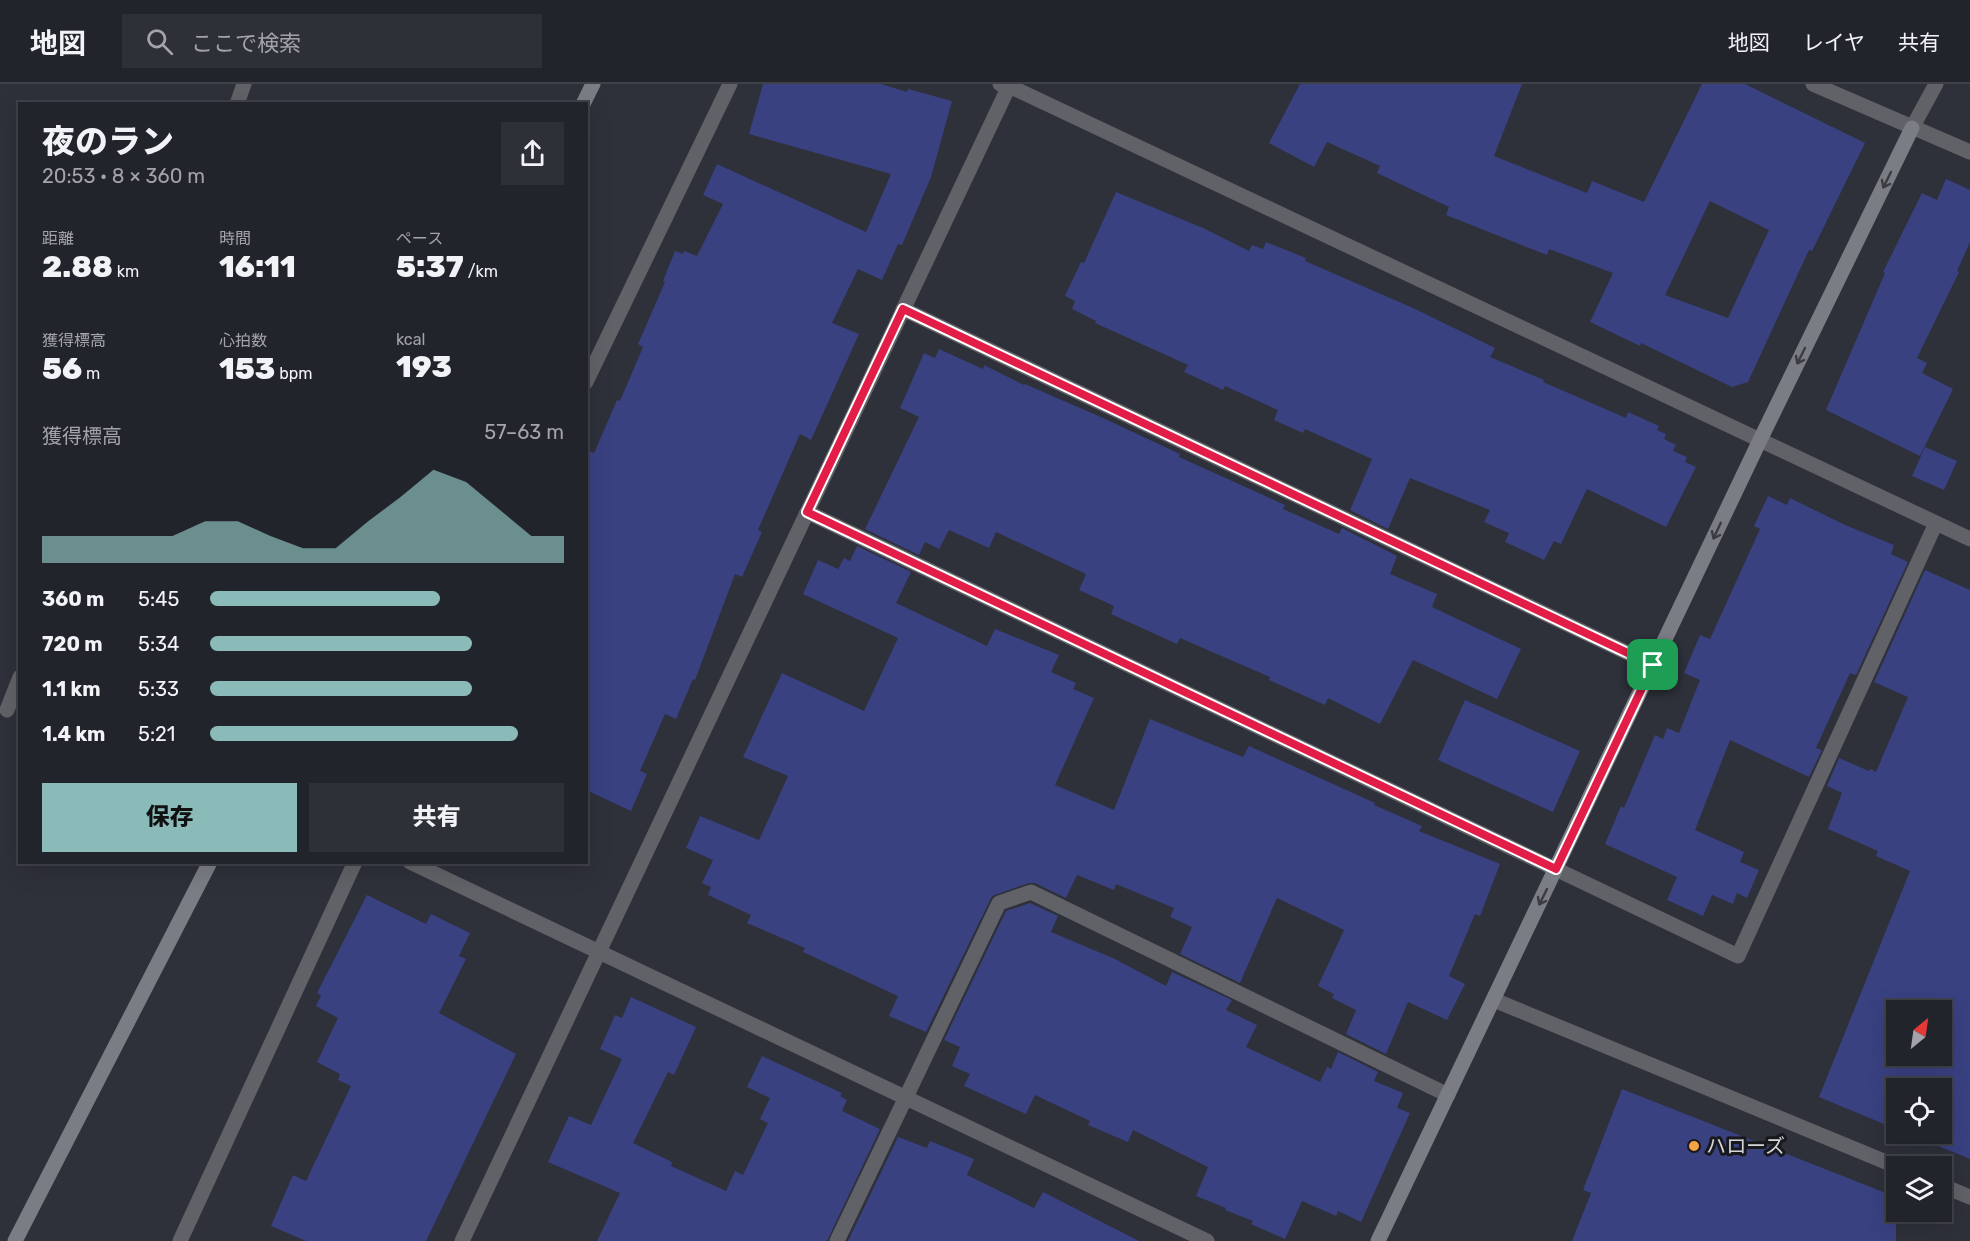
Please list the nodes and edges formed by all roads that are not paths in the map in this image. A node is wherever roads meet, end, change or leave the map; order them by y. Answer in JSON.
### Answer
{"nodes":[{"id":1,"x":244,"y":84,"type":"edge"},
{"id":2,"x":593,"y":84,"type":"edge"},
{"id":3,"x":730,"y":84,"type":"edge"},
{"id":4,"x":1813,"y":84,"type":"edge"},
{"id":5,"x":1936,"y":84,"type":"edge"},
{"id":6,"x":1006,"y":85,"type":"edge"},
{"id":7,"x":238,"y":102,"type":"edge"},
{"id":8,"x":584,"y":102,"type":"edge"},
{"id":9,"x":1912,"y":128,"type":"junction"},
{"id":10,"x":1970,"y":152,"type":"edge"},
{"id":11,"x":903,"y":309,"type":"junction"},
{"id":12,"x":588,"y":378,"type":"edge"},
{"id":13,"x":1760,"y":440,"type":"junction"},
{"id":14,"x":807,"y":512,"type":"junction"},
{"id":15,"x":1936,"y":523,"type":"junction"},
{"id":16,"x":1970,"y":539,"type":"edge"},
{"id":17,"x":1653,"y":665,"type":"junction"},
{"id":18,"x":18,"y":683,"type":"edge"},
{"id":19,"x":9,"y":711,"type":"edge"},
{"id":20,"x":209,"y":864,"type":"edge"},
{"id":21,"x":355,"y":864,"type":"edge"},
{"id":22,"x":414,"y":864,"type":"edge"},
{"id":23,"x":1556,"y":869,"type":"junction"},
{"id":24,"x":598,"y":952,"type":"junction"},
{"id":25,"x":1494,"y":1000,"type":"junction"},
{"id":26,"x":1448,"y":1095,"type":"junction"},
{"id":27,"x":906,"y":1098,"type":"junction"},
{"id":28,"x":1886,"y":1162,"type":"edge"},
{"id":29,"x":1952,"y":1190,"type":"edge"},
{"id":30,"x":1970,"y":1197,"type":"edge"},
{"id":31,"x":15,"y":1241,"type":"edge"},
{"id":32,"x":180,"y":1241,"type":"edge"},
{"id":33,"x":462,"y":1241,"type":"edge"},
{"id":34,"x":837,"y":1241,"type":"edge"},
{"id":35,"x":1208,"y":1241,"type":"edge"},
{"id":36,"x":1378,"y":1241,"type":"edge"}],
"edges":[{"from":1,"to":7,"type":"street"},
{"from":2,"to":8,"type":"street"},
{"from":3,"to":12,"type":"street"},
{"from":4,"to":9,"type":"street"},
{"from":5,"to":9,"type":"street"},
{"from":6,"to":11,"type":"street"},
{"from":6,"to":13,"type":"street"},
{"from":9,"to":10,"type":"street"},
{"from":9,"to":13,"type":"street","one_way":true},
{"from":11,"to":14,"type":"street"},
{"from":11,"to":17,"type":"street"},
{"from":13,"to":15,"type":"street"},
{"from":13,"to":17,"type":"street","one_way":true},
{"from":14,"to":23,"type":"street"},
{"from":14,"to":24,"type":"street"},
{"from":15,"to":16,"type":"street"},
{"from":15,"to":23,"type":"street"},
{"from":17,"to":23,"type":"street"},
{"from":18,"to":19,"type":"street"},
{"from":20,"to":31,"type":"street"},
{"from":21,"to":32,"type":"street"},
{"from":22,"to":24,"type":"street"},
{"from":23,"to":25,"type":"street","one_way":true},
{"from":24,"to":27,"type":"street"},
{"from":24,"to":33,"type":"street"},
{"from":25,"to":26,"type":"street"},
{"from":25,"to":28,"type":"street"},
{"from":26,"to":27,"type":"street"},
{"from":26,"to":36,"type":"street"},
{"from":27,"to":34,"type":"street"},
{"from":27,"to":35,"type":"street"},
{"from":29,"to":30,"type":"street"}]}
